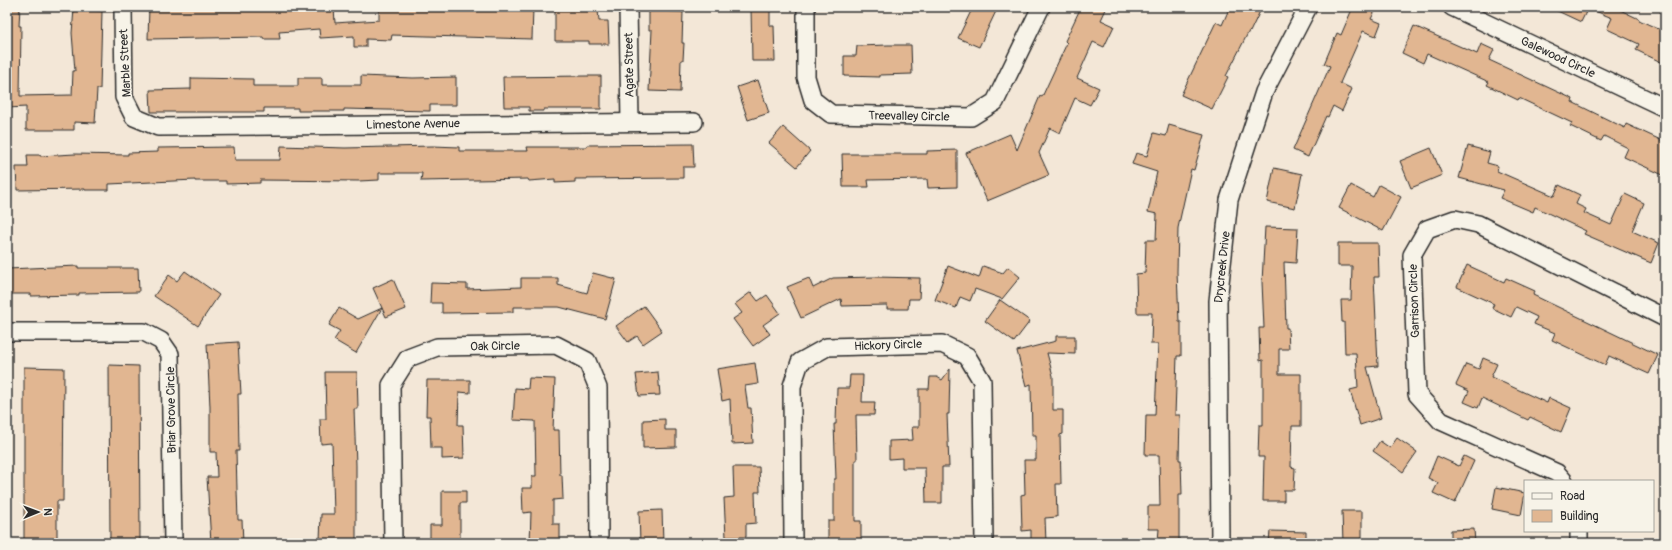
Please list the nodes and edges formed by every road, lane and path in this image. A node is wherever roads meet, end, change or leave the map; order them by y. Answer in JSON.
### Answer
{"nodes":[{"id":1,"x":123,"y":7,"type":"edge"},
{"id":2,"x":628,"y":7,"type":"edge"},
{"id":3,"x":806,"y":7,"type":"edge"},
{"id":4,"x":1041,"y":7,"type":"edge"},
{"id":5,"x":1308,"y":7,"type":"edge"},
{"id":6,"x":1452,"y":7,"type":"edge"},
{"id":7,"x":1665,"y":108,"type":"edge"},
{"id":8,"x":134,"y":117,"type":"joint"},
{"id":9,"x":630,"y":122,"type":"junction"},
{"id":10,"x":694,"y":122,"type":"dead end"},
{"id":11,"x":1665,"y":318,"type":"edge"},
{"id":12,"x":7,"y":332,"type":"edge"},
{"id":13,"x":1563,"y":480,"type":"edge"},
{"id":14,"x":1579,"y":532,"type":"edge"},
{"id":15,"x":173,"y":543,"type":"edge"},
{"id":16,"x":393,"y":543,"type":"edge"},
{"id":17,"x":599,"y":543,"type":"edge"},
{"id":18,"x":793,"y":543,"type":"edge"},
{"id":19,"x":984,"y":543,"type":"edge"},
{"id":20,"x":1220,"y":543,"type":"edge"},
{"id":21,"x":1579,"y":543,"type":"edge"}],
"edges":[{"from":1,"to":8,"type":"street","name":"Marble Street"},
{"from":2,"to":9,"type":"street","name":"Agate Street"},
{"from":3,"to":4,"type":"street","name":"Treevalley Circle"},
{"from":5,"to":20,"type":"street","name":"Drycreek Drive"},
{"from":6,"to":7,"type":"street","name":"Galewood Circle"},
{"from":8,"to":9,"type":"street","name":"Limestone Avenue"},
{"from":9,"to":10,"type":"street","name":"Limestone Avenue"},
{"from":11,"to":13,"type":"street","name":"Garrison Circle"},
{"from":12,"to":15,"type":"street","name":"Briar Grove Circle"},
{"from":14,"to":21,"type":"street"},
{"from":16,"to":17,"type":"street","name":"Oak Circle"},
{"from":18,"to":19,"type":"street","name":"Hickory Circle"}]}
